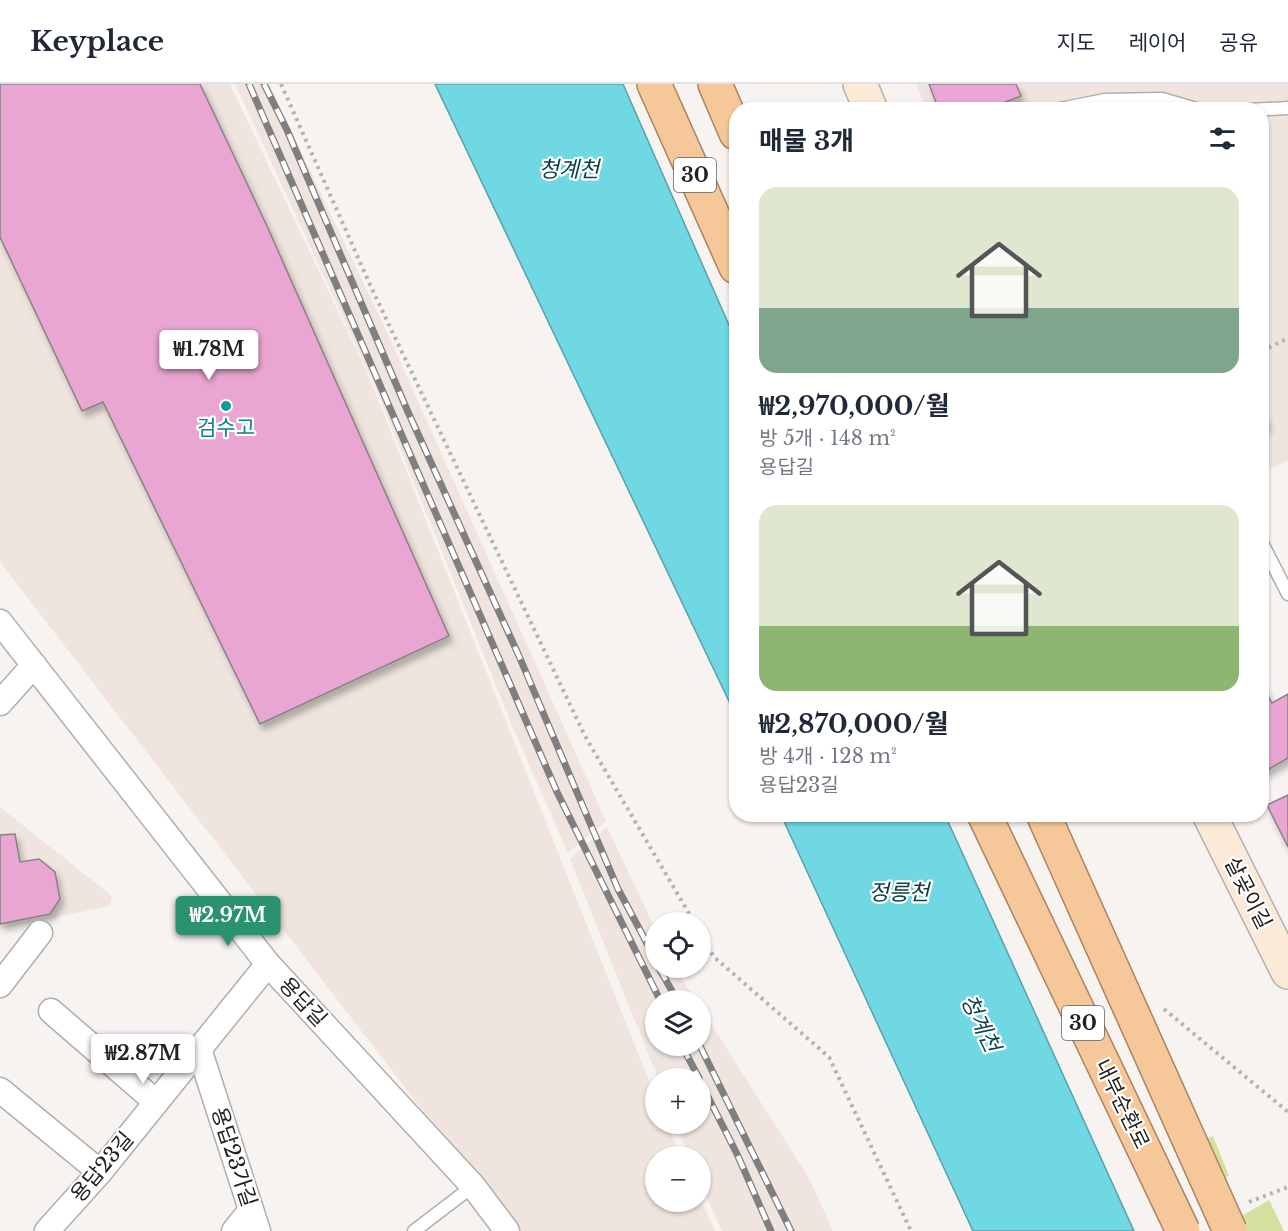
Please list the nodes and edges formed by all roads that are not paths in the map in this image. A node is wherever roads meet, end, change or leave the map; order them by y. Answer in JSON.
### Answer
{"nodes":[{"id":1,"x":654,"y":84,"type":"edge"},
{"id":2,"x":715,"y":84,"type":"edge"},
{"id":3,"x":860,"y":84,"type":"edge"},
{"id":4,"x":868,"y":102,"type":"edge"},
{"id":5,"x":1095,"y":102,"type":"edge"},
{"id":6,"x":1172,"y":102,"type":"edge"},
{"id":7,"x":1288,"y":108,"type":"edge"},
{"id":8,"x":1269,"y":109,"type":"edge"},
{"id":9,"x":729,"y":117,"type":"edge"},
{"id":10,"x":729,"y":251,"type":"edge"},
{"id":11,"x":1269,"y":557,"type":"edge"},
{"id":12,"x":1288,"y":594,"type":"edge"},
{"id":13,"x":0,"y":622,"type":"edge"},
{"id":14,"x":34,"y":665,"type":"junction"},
{"id":15,"x":0,"y":703,"type":"edge"},
{"id":16,"x":988,"y":822,"type":"edge"},
{"id":17,"x":1047,"y":822,"type":"edge"},
{"id":18,"x":1213,"y":822,"type":"edge"},
{"id":19,"x":40,"y":933,"type":"dead end"},
{"id":20,"x":268,"y":964,"type":"junction"},
{"id":21,"x":1288,"y":972,"type":"edge"},
{"id":22,"x":0,"y":985,"type":"edge"},
{"id":23,"x":51,"y":1011,"type":"dead end"},
{"id":24,"x":199,"y":1049,"type":"junction"},
{"id":25,"x":0,"y":1090,"type":"edge"},
{"id":26,"x":1169,"y":1094,"type":"junction"},
{"id":27,"x":156,"y":1102,"type":"junction"},
{"id":28,"x":100,"y":1172,"type":"junction"},
{"id":29,"x":473,"y":1186,"type":"junction"},
{"id":30,"x":254,"y":1221,"type":"edge"},
{"id":31,"x":47,"y":1231,"type":"edge"},
{"id":32,"x":234,"y":1231,"type":"edge"},
{"id":33,"x":414,"y":1231,"type":"edge"},
{"id":34,"x":507,"y":1231,"type":"edge"},
{"id":35,"x":1183,"y":1231,"type":"edge"},
{"id":36,"x":1230,"y":1231,"type":"edge"},
{"id":37,"x":1246,"y":1231,"type":"edge"}],
"edges":[{"from":1,"to":10,"type":"highway","number":"30"},
{"from":2,"to":9,"type":"highway"},
{"from":3,"to":4,"type":"main road"},
{"from":5,"to":6,"type":"lane"},
{"from":7,"to":8,"type":"lane"},
{"from":11,"to":12,"type":"lane"},
{"from":13,"to":14,"type":"street","name":"용답길"},
{"from":14,"to":15,"type":"street"},
{"from":14,"to":20,"type":"street","name":"용답길"},
{"from":16,"to":35,"type":"highway","name":"내부순환로","number":"30","bridge":true},
{"from":17,"to":26,"type":"highway","number":"30","bridge":true},
{"from":18,"to":21,"type":"main road","name":"살곶이길"},
{"from":19,"to":22,"type":"street"},
{"from":20,"to":24,"type":"street","name":"용답23길"},
{"from":20,"to":29,"type":"street","name":"용답길"},
{"from":23,"to":27,"type":"street"},
{"from":24,"to":27,"type":"street","name":"용답23길"},
{"from":24,"to":30,"type":"street","name":"용답23가길"},
{"from":25,"to":28,"type":"street"},
{"from":26,"to":36,"type":"highway","number":"30","bridge":true},
{"from":26,"to":37,"type":"highway","bridge":true},
{"from":27,"to":28,"type":"street","name":"용답23길"},
{"from":28,"to":31,"type":"street","name":"용답23길"},
{"from":29,"to":33,"type":"lane"},
{"from":29,"to":34,"type":"street","name":"용답길"},
{"from":30,"to":32,"type":"street"}]}
